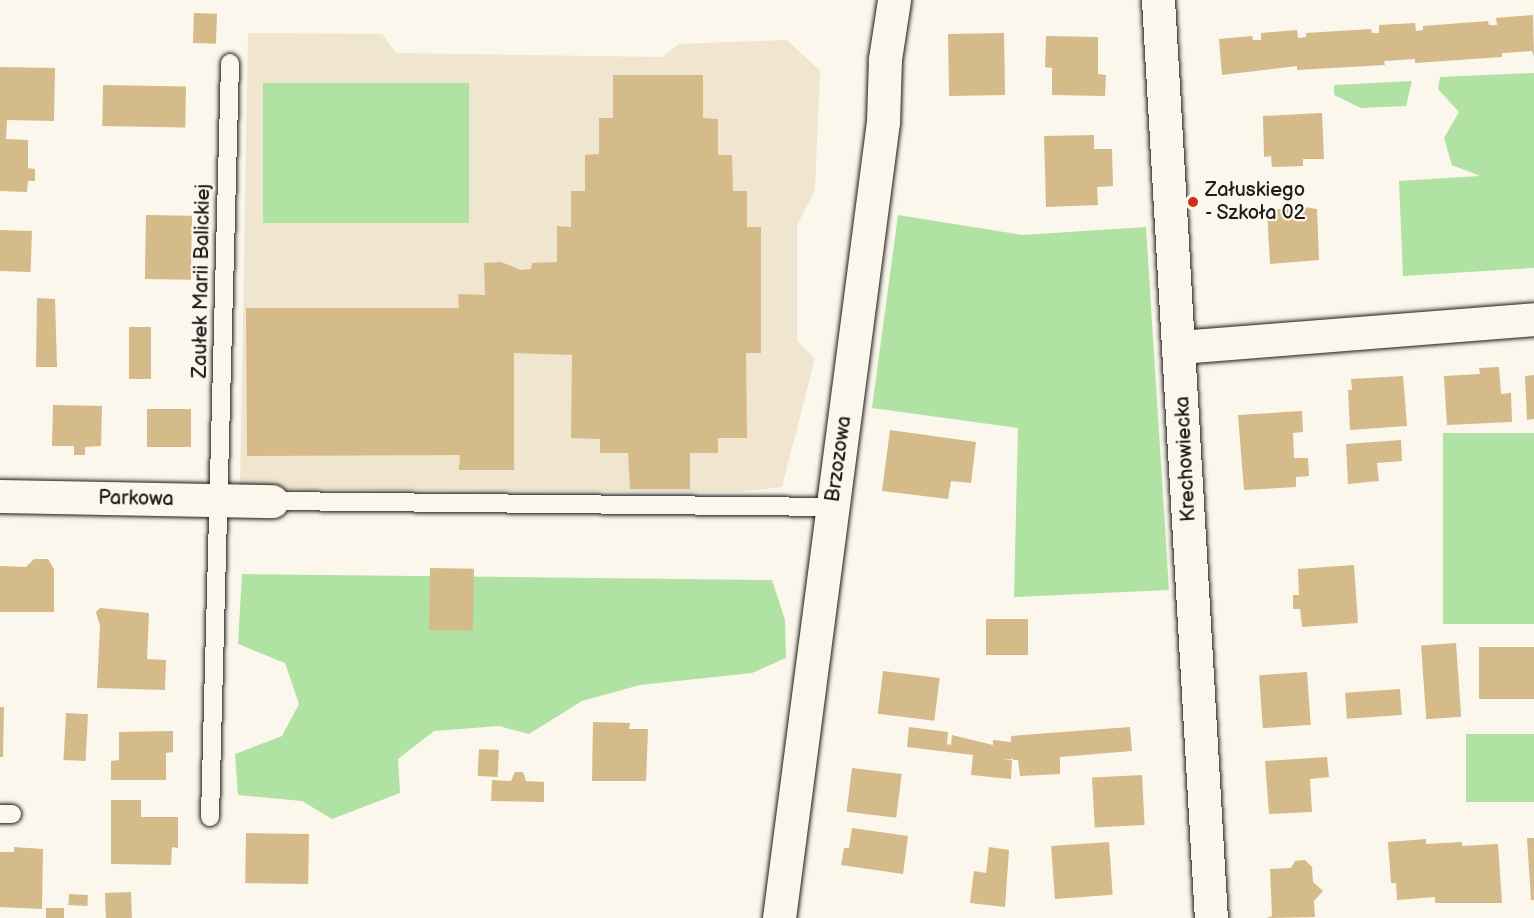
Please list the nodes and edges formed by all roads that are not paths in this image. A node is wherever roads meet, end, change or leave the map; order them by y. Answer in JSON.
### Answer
{"nodes":[{"id":1,"x":894,"y":0,"type":"edge"},
{"id":2,"x":1158,"y":0,"type":"edge"},
{"id":3,"x":230,"y":63,"type":"dead end"},
{"id":4,"x":1534,"y":319,"type":"edge"},
{"id":5,"x":1180,"y":347,"type":"junction"},
{"id":6,"x":0,"y":496,"type":"edge"},
{"id":7,"x":220,"y":500,"type":"junction"},
{"id":8,"x":272,"y":501,"type":"joint"},
{"id":9,"x":832,"y":507,"type":"junction"},
{"id":10,"x":210,"y":817,"type":"dead end"},
{"id":11,"x":779,"y":918,"type":"edge"},
{"id":12,"x":1211,"y":918,"type":"edge"}],
"edges":[{"from":1,"to":9,"type":"street","name":"Brzozowa"},
{"from":2,"to":5,"type":"street","name":"Krechowiecka"},
{"from":3,"to":7,"type":"lane","name":"Zaułek Marii Balickiej"},
{"from":4,"to":5,"type":"street"},
{"from":5,"to":12,"type":"street","name":"Krechowiecka"},
{"from":6,"to":7,"type":"street","name":"Parkowa"},
{"from":7,"to":8,"type":"street","name":"Parkowa"},
{"from":7,"to":10,"type":"lane","name":"Zaułek Marii Balickiej"},
{"from":8,"to":9,"type":"lane"},
{"from":9,"to":11,"type":"street","name":"Brzozowa"}]}
